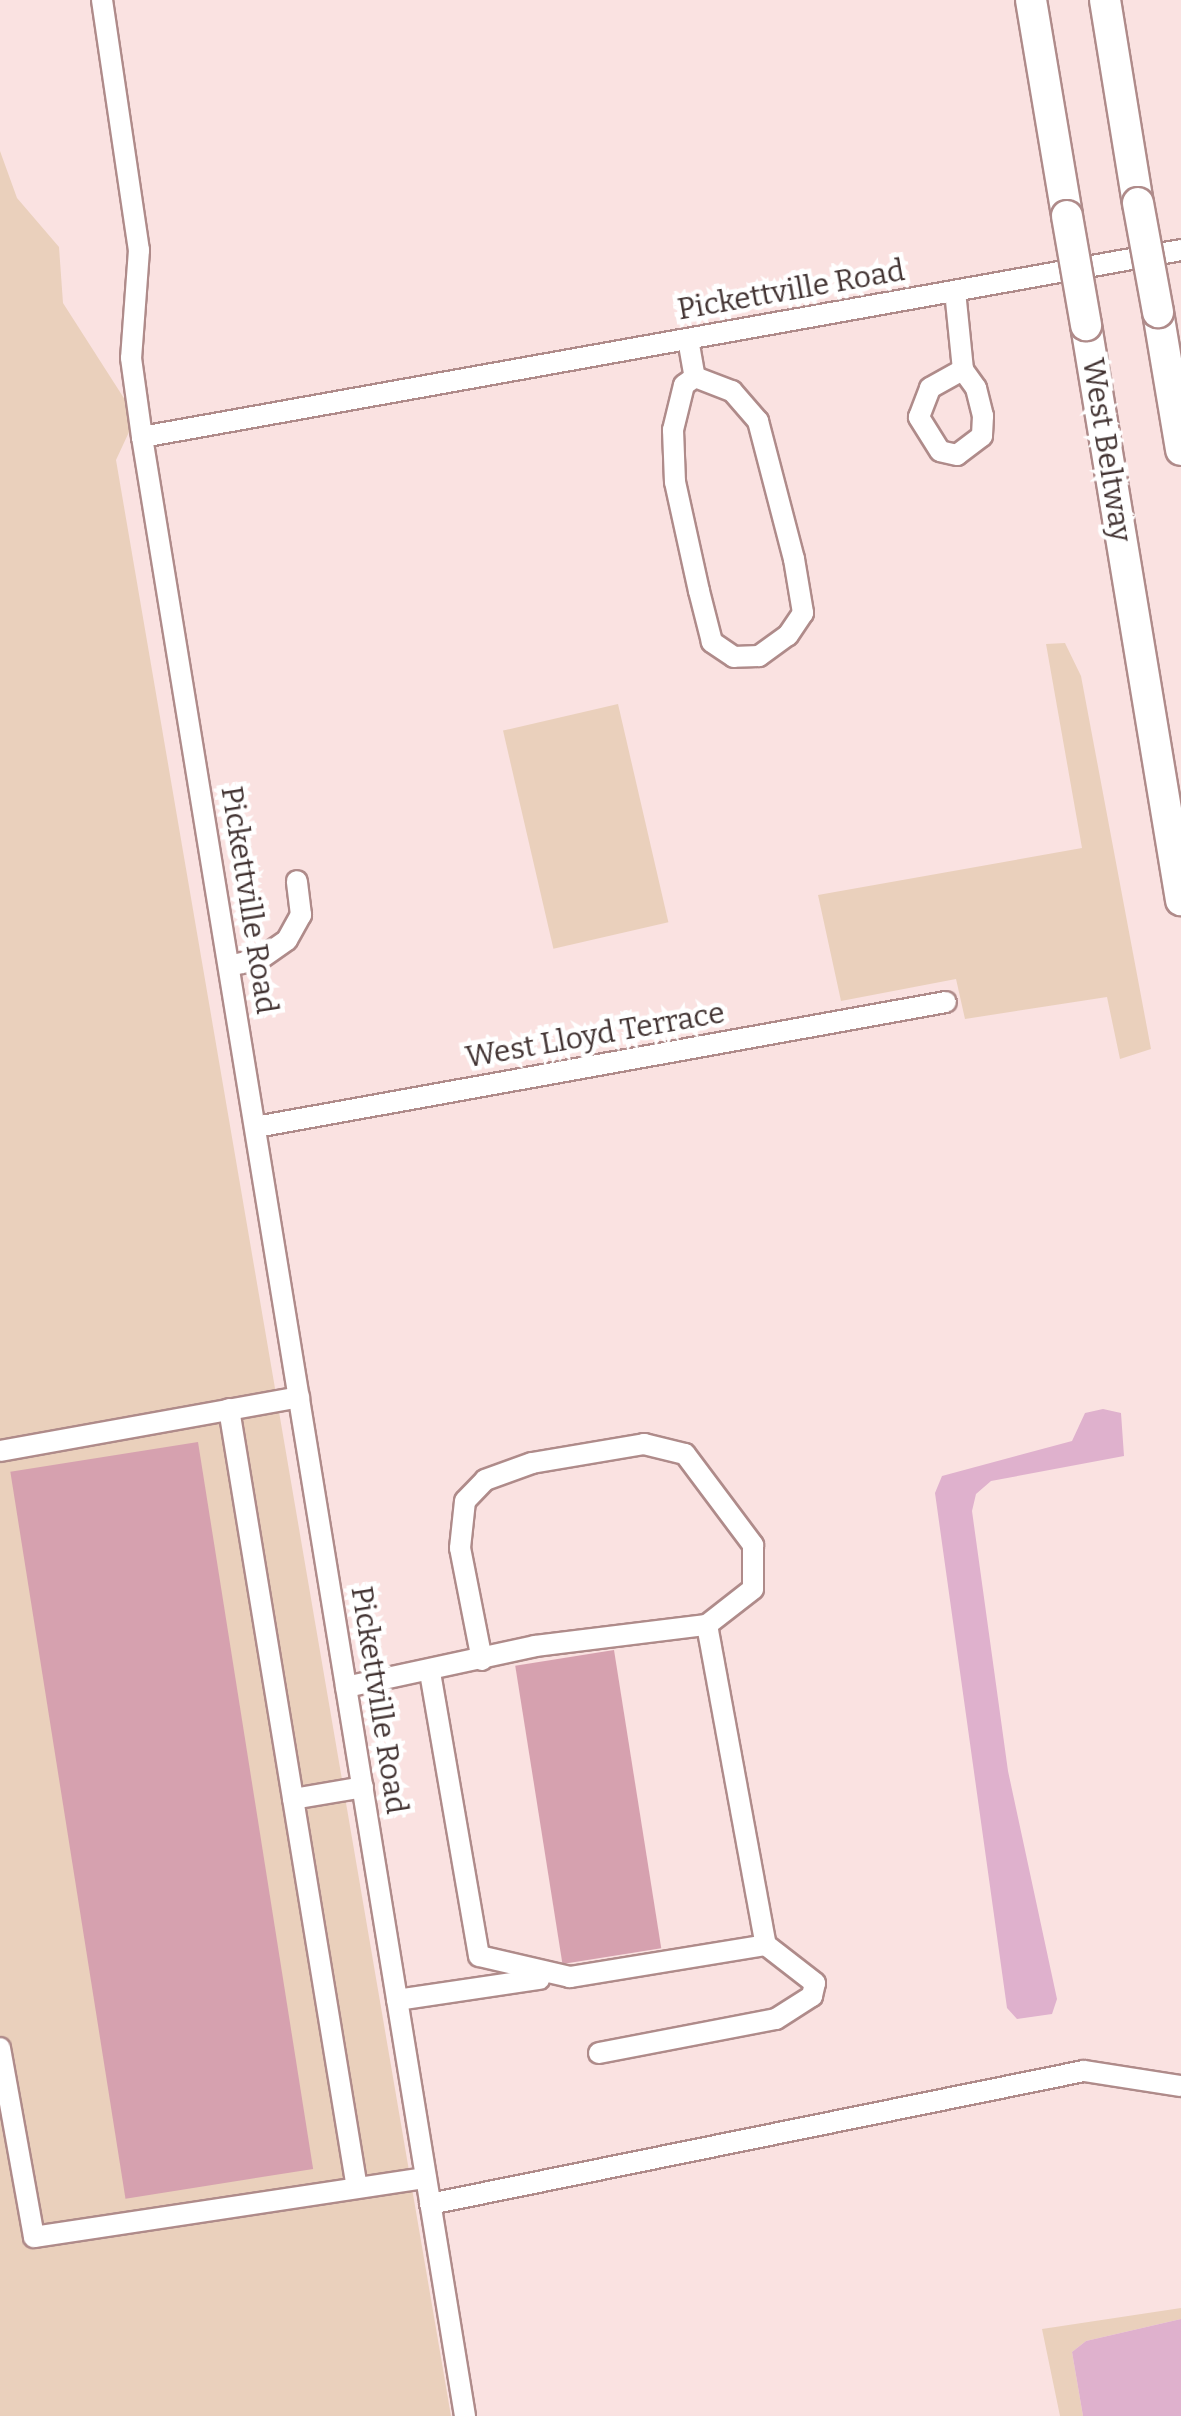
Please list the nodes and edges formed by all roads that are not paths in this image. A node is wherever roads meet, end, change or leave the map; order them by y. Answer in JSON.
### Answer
{"nodes":[{"id":1,"x":102,"y":0,"type":"edge"},
{"id":2,"x":1030,"y":0,"type":"edge"},
{"id":3,"x":1105,"y":0,"type":"edge"},
{"id":4,"x":1181,"y":250,"type":"edge"},
{"id":5,"x":955,"y":291,"type":"junction"},
{"id":6,"x":688,"y":339,"type":"junction"},
{"id":7,"x":963,"y":370,"type":"dead end"},
{"id":8,"x":695,"y":377,"type":"junction"},
{"id":9,"x":142,"y":437,"type":"junction"},
{"id":10,"x":1181,"y":450,"type":"edge"},
{"id":11,"x":297,"y":881,"type":"dead end"},
{"id":12,"x":1181,"y":900,"type":"edge"},
{"id":13,"x":229,"y":966,"type":"junction"},
{"id":14,"x":946,"y":1002,"type":"dead end"},
{"id":15,"x":256,"y":1127,"type":"junction"},
{"id":16,"x":300,"y":1397,"type":"junction"},
{"id":17,"x":229,"y":1410,"type":"junction"},
{"id":18,"x":0,"y":1450,"type":"edge"},
{"id":19,"x":708,"y":1625,"type":"junction"},
{"id":20,"x":482,"y":1660,"type":"junction"},
{"id":21,"x":430,"y":1672,"type":"junction"},
{"id":22,"x":346,"y":1686,"type":"junction"},
{"id":23,"x":363,"y":1787,"type":"junction"},
{"id":24,"x":293,"y":1799,"type":"junction"},
{"id":25,"x":766,"y":1945,"type":"junction"},
{"id":26,"x":563,"y":1976,"type":"junction"},
{"id":27,"x":397,"y":2000,"type":"junction"},
{"id":28,"x":0,"y":2048,"type":"edge"},
{"id":29,"x":598,"y":2053,"type":"dead end"},
{"id":30,"x":1181,"y":2086,"type":"edge"},
{"id":31,"x":426,"y":2178,"type":"junction"},
{"id":32,"x":357,"y":2188,"type":"junction"},
{"id":33,"x":430,"y":2204,"type":"junction"},
{"id":34,"x":465,"y":2416,"type":"edge"}],
"edges":[{"from":1,"to":9,"type":"street"},
{"from":2,"to":12,"type":"highway","name":"West Beltway","bridge":true},
{"from":3,"to":10,"type":"highway","bridge":true},
{"from":4,"to":5,"type":"street","name":"Pickettville Road"},
{"from":5,"to":6,"type":"street","name":"Pickettville Road"},
{"from":5,"to":7,"type":"street"},
{"from":6,"to":8,"type":"street"},
{"from":6,"to":9,"type":"street","name":"Pickettville Road"},
{"from":8,"to":8,"type":"street"},
{"from":9,"to":13,"type":"street","name":"Pickettville Road"},
{"from":11,"to":13,"type":"street"},
{"from":13,"to":15,"type":"street","name":"Pickettville Road"},
{"from":14,"to":15,"type":"street","name":"West Lloyd Terrace"},
{"from":15,"to":16,"type":"street","name":"Pickettville Road"},
{"from":16,"to":17,"type":"street"},
{"from":16,"to":22,"type":"street","name":"Pickettville Road"},
{"from":17,"to":18,"type":"street"},
{"from":17,"to":24,"type":"street"},
{"from":19,"to":20,"type":"street"},
{"from":19,"to":20,"type":"street"},
{"from":19,"to":25,"type":"street"},
{"from":20,"to":21,"type":"street"},
{"from":21,"to":22,"type":"street"},
{"from":21,"to":26,"type":"street"},
{"from":22,"to":23,"type":"street","name":"Pickettville Road"},
{"from":23,"to":24,"type":"street"},
{"from":23,"to":27,"type":"street","name":"Pickettville Road"},
{"from":24,"to":32,"type":"street"},
{"from":25,"to":26,"type":"street"},
{"from":25,"to":29,"type":"street"},
{"from":26,"to":27,"type":"street"},
{"from":27,"to":31,"type":"street","name":"Pickettville Road"},
{"from":28,"to":32,"type":"street"},
{"from":30,"to":33,"type":"street"},
{"from":31,"to":32,"type":"street"},
{"from":31,"to":33,"type":"street","name":"Pickettville Road"},
{"from":33,"to":34,"type":"street","name":"Pickettville Road"}]}
